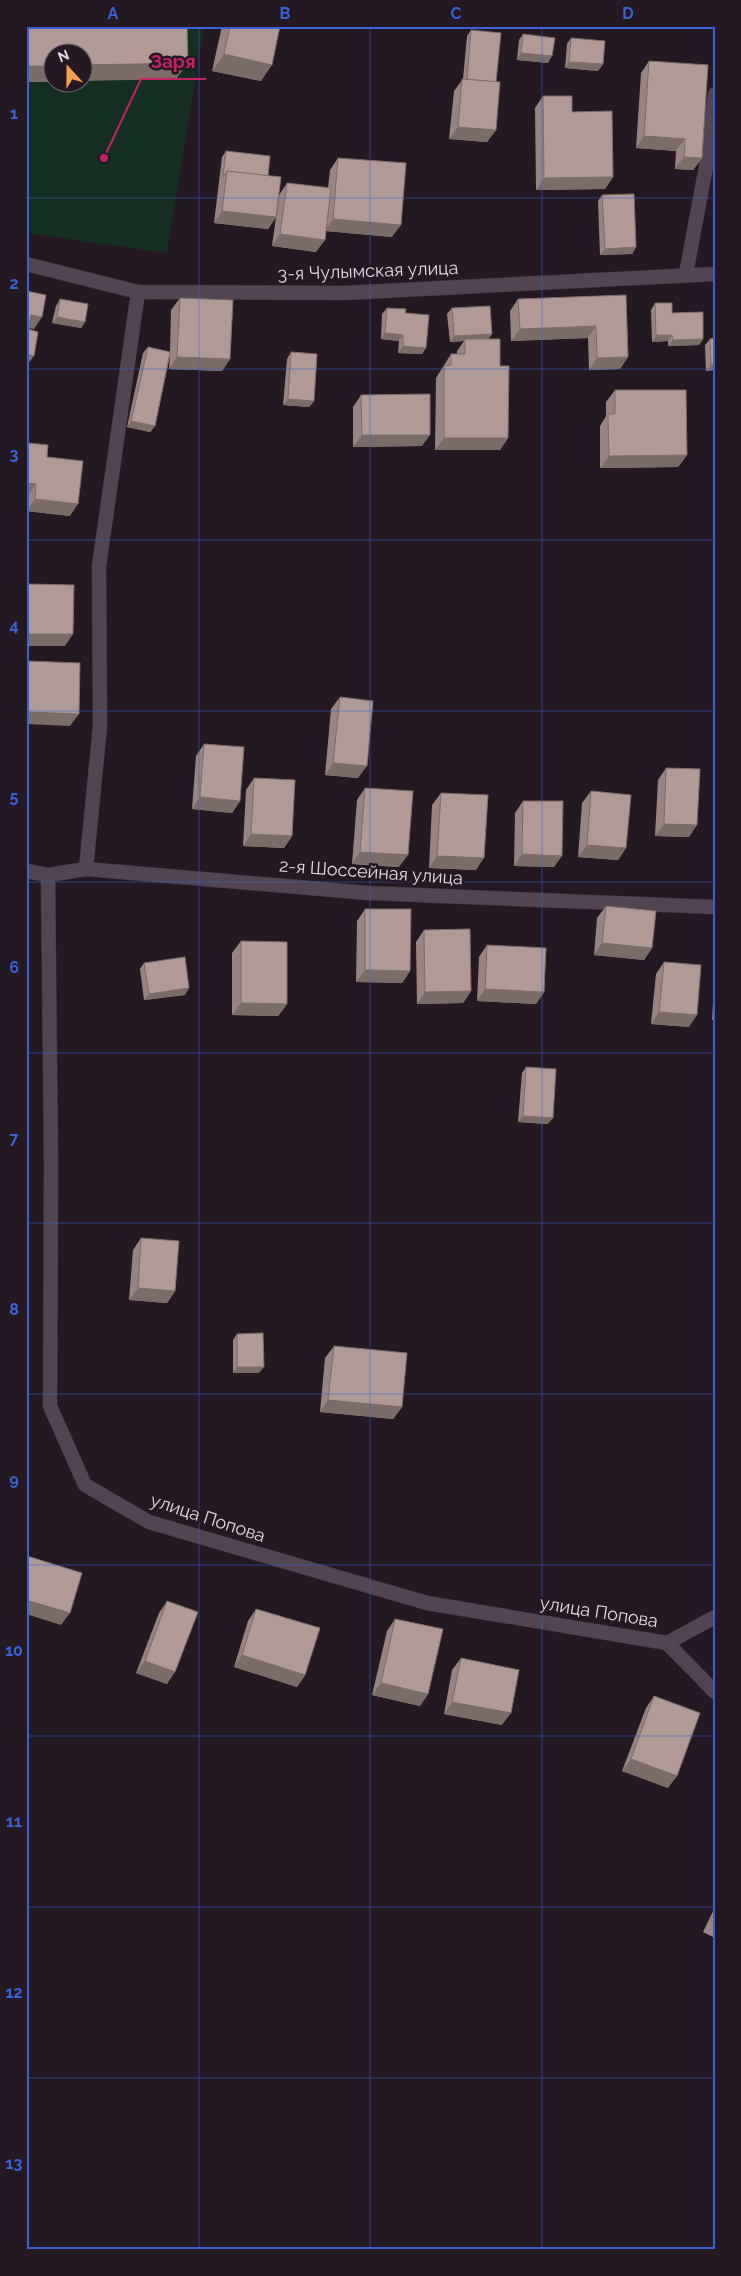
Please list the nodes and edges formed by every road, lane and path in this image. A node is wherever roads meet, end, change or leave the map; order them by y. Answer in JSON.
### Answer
{"nodes":[{"id":1,"x":715,"y":94,"type":"edge"},
{"id":2,"x":26,"y":264,"type":"edge"},
{"id":3,"x":686,"y":274,"type":"junction"},
{"id":4,"x":715,"y":274,"type":"edge"},
{"id":5,"x":138,"y":292,"type":"junction"},
{"id":6,"x":86,"y":869,"type":"junction"},
{"id":7,"x":26,"y":871,"type":"edge"},
{"id":8,"x":48,"y":875,"type":"junction"},
{"id":9,"x":715,"y":907,"type":"edge"},
{"id":10,"x":715,"y":1617,"type":"edge"},
{"id":11,"x":666,"y":1643,"type":"junction"},
{"id":12,"x":715,"y":1692,"type":"edge"}],
"edges":[{"from":1,"to":3,"type":"street"},
{"from":2,"to":5,"type":"street","name":"3-я Чулымская улица"},
{"from":3,"to":4,"type":"street","name":"3-я Чулымская улица"},
{"from":3,"to":5,"type":"street","name":"3-я Чулымская улица"},
{"from":5,"to":6,"type":"street"},
{"from":6,"to":8,"type":"street","name":"2-я Шоссейная улица"},
{"from":6,"to":9,"type":"street","name":"2-я Шоссейная улица"},
{"from":7,"to":8,"type":"street","name":"2-я Шоссейная улица"},
{"from":8,"to":11,"type":"street","name":"улица Попова"},
{"from":10,"to":11,"type":"street","name":"улица Попова"},
{"from":11,"to":12,"type":"street","name":"улица Попова"}]}
